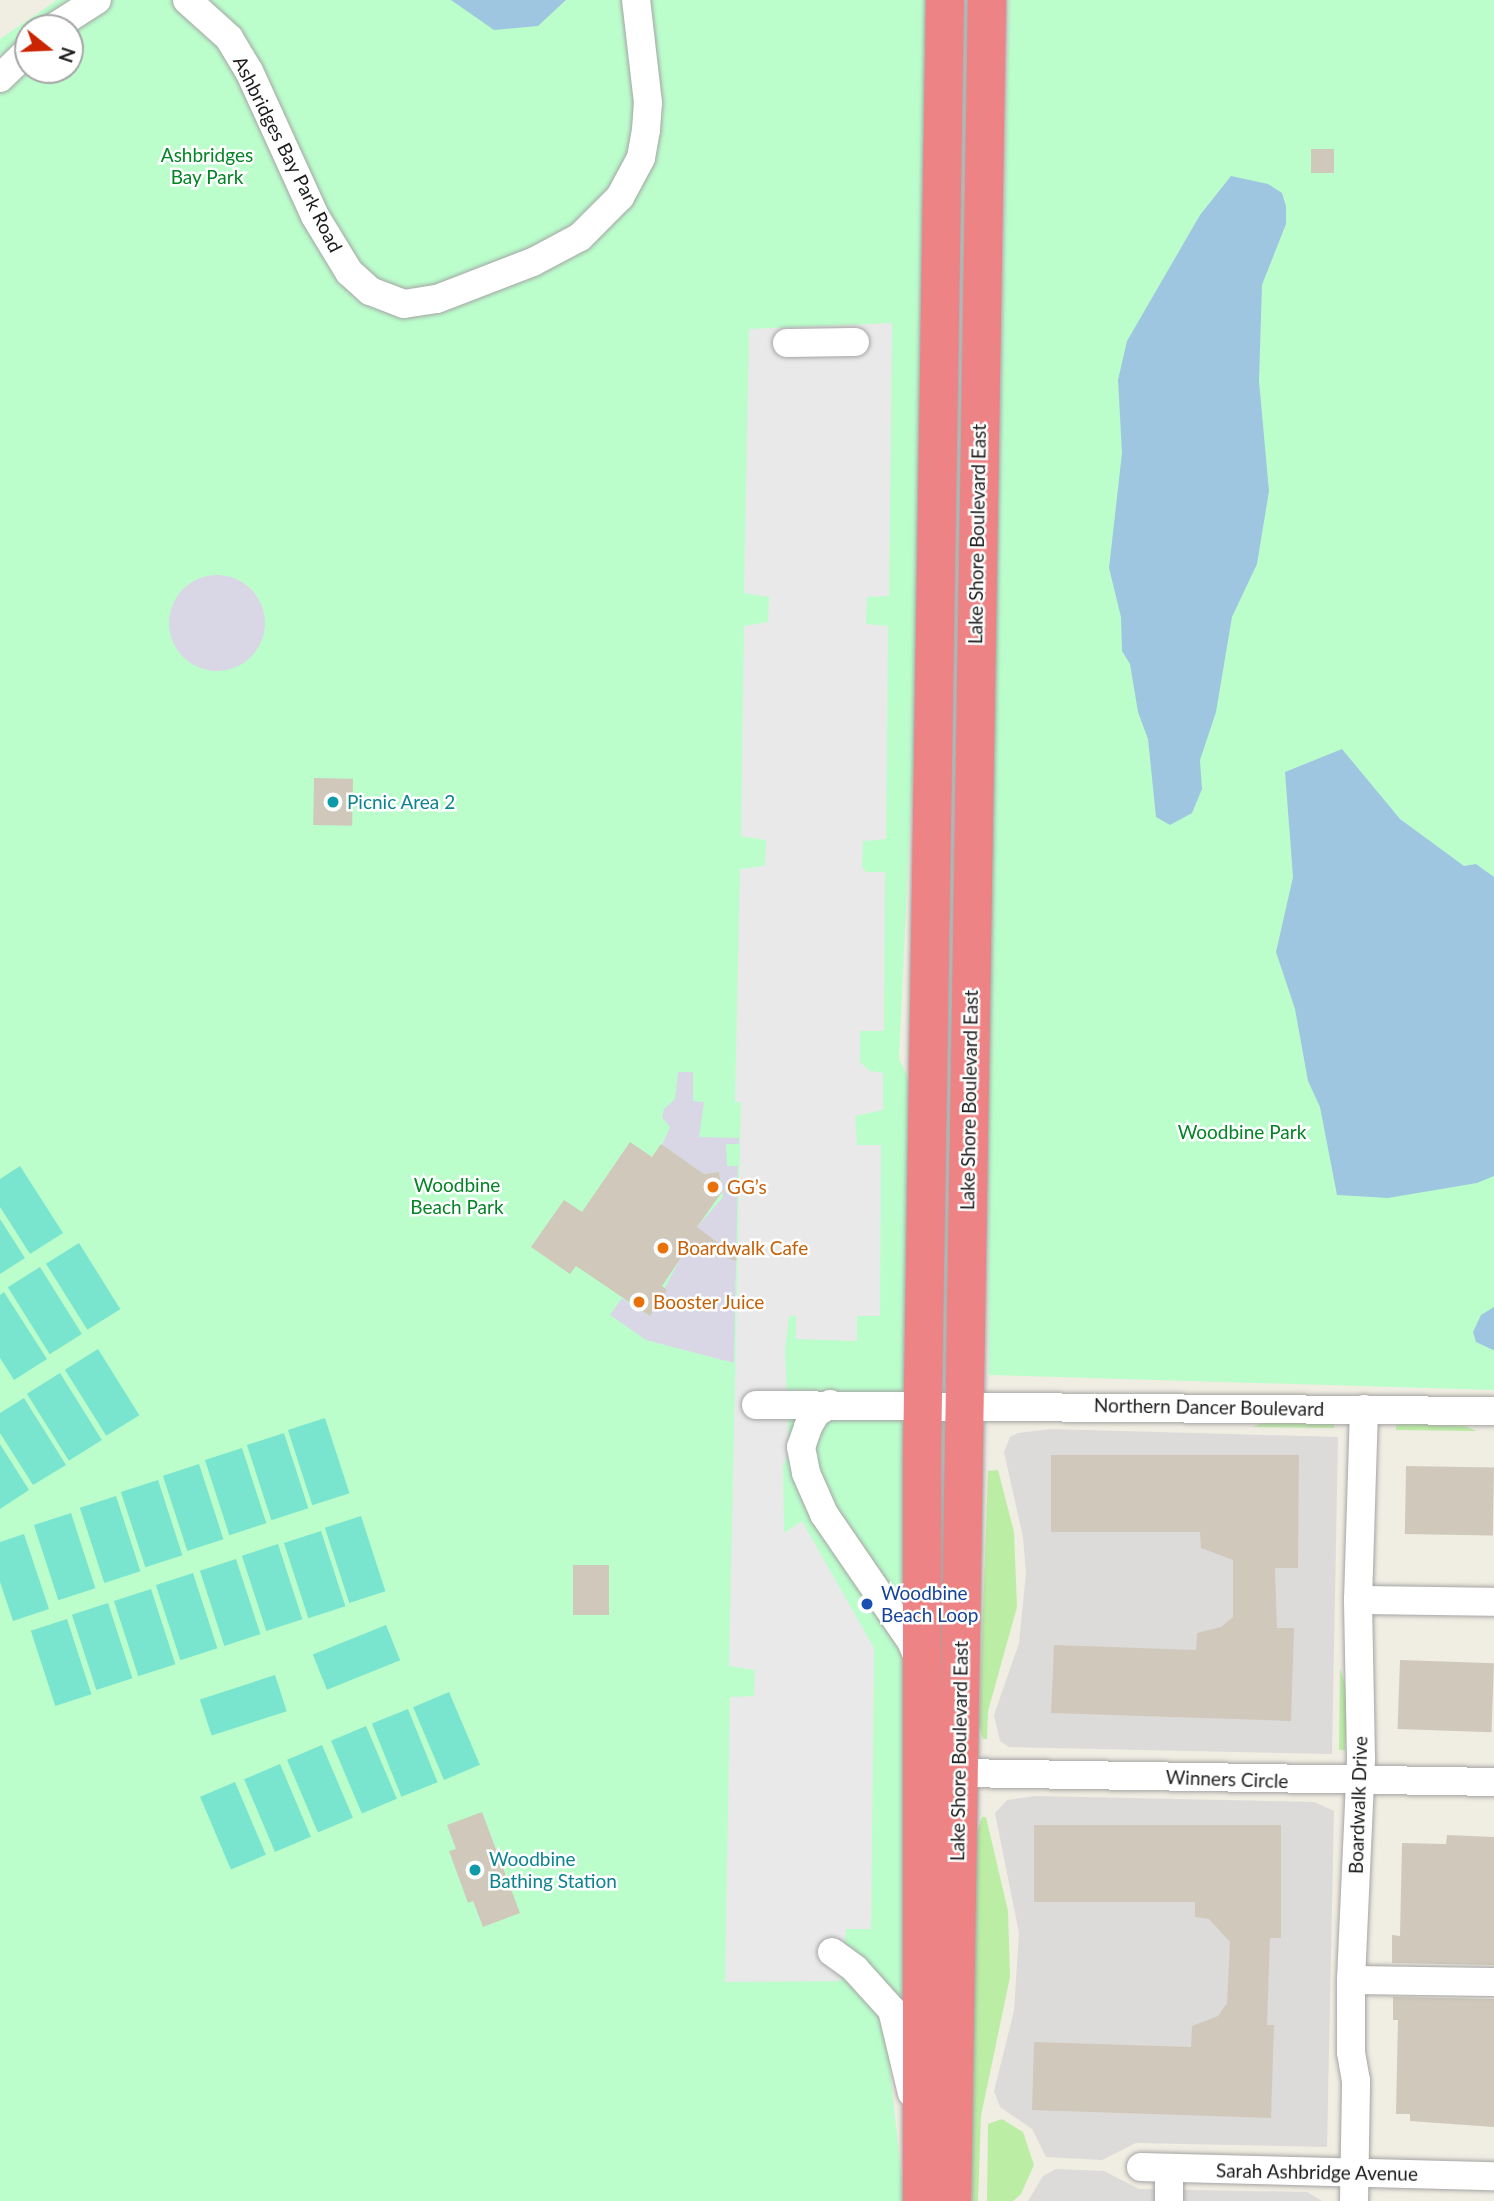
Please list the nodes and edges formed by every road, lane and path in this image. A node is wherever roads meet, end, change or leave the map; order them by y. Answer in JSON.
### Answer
{"nodes":[{"id":1,"x":97,"y":0,"type":"edge"},
{"id":2,"x":187,"y":0,"type":"edge"},
{"id":3,"x":636,"y":0,"type":"edge"},
{"id":4,"x":945,"y":0,"type":"edge"},
{"id":5,"x":987,"y":0,"type":"edge"},
{"id":6,"x":74,"y":14,"type":"edge"},
{"id":7,"x":14,"y":64,"type":"edge"},
{"id":8,"x":0,"y":78,"type":"edge"},
{"id":9,"x":855,"y":342,"type":"dead end"},
{"id":10,"x":787,"y":343,"type":"dead end"},
{"id":11,"x":830,"y":1404,"type":"junction"},
{"id":12,"x":964,"y":1404,"type":"junction"},
{"id":13,"x":756,"y":1405,"type":"dead end"},
{"id":14,"x":924,"y":1405,"type":"junction"},
{"id":15,"x":1364,"y":1409,"type":"junction"},
{"id":16,"x":1494,"y":1411,"type":"edge"},
{"id":17,"x":1358,"y":1600,"type":"junction"},
{"id":18,"x":1494,"y":1602,"type":"edge"},
{"id":19,"x":925,"y":1675,"type":"junction"},
{"id":20,"x":959,"y":1773,"type":"junction"},
{"id":21,"x":1360,"y":1782,"type":"junction"},
{"id":22,"x":1494,"y":1782,"type":"edge"},
{"id":23,"x":832,"y":1952,"type":"dead end"},
{"id":24,"x":1351,"y":1980,"type":"junction"},
{"id":25,"x":1494,"y":1982,"type":"edge"},
{"id":26,"x":919,"y":2125,"type":"junction"},
{"id":27,"x":1141,"y":2167,"type":"dead end"},
{"id":28,"x":1169,"y":2169,"type":"junction"},
{"id":29,"x":1355,"y":2173,"type":"junction"},
{"id":30,"x":1494,"y":2176,"type":"edge"},
{"id":31,"x":922,"y":2201,"type":"edge"},
{"id":32,"x":952,"y":2201,"type":"edge"},
{"id":33,"x":1169,"y":2201,"type":"edge"},
{"id":34,"x":1354,"y":2201,"type":"edge"}],
"edges":[{"from":1,"to":6,"type":"street"},
{"from":2,"to":3,"type":"street","name":"Ashbridges Bay Park Road"},
{"from":4,"to":14,"type":"highway","name":"Lake Shore Boulevard East"},
{"from":5,"to":12,"type":"highway","name":"Lake Shore Boulevard East"},
{"from":7,"to":8,"type":"street"},
{"from":9,"to":10,"type":"street"},
{"from":11,"to":13,"type":"street","name":"Northern Dancer Boulevard"},
{"from":11,"to":14,"type":"street","name":"Northern Dancer Boulevard"},
{"from":11,"to":19,"type":"street"},
{"from":12,"to":14,"type":"street","name":"Northern Dancer Boulevard"},
{"from":12,"to":15,"type":"street","name":"Northern Dancer Boulevard"},
{"from":12,"to":20,"type":"highway","name":"Lake Shore Boulevard East"},
{"from":14,"to":19,"type":"highway","name":"Lake Shore Boulevard East"},
{"from":15,"to":16,"type":"street","name":"Northern Dancer Boulevard"},
{"from":15,"to":17,"type":"street","name":"Boardwalk Drive"},
{"from":17,"to":18,"type":"street"},
{"from":17,"to":21,"type":"street","name":"Boardwalk Drive"},
{"from":19,"to":26,"type":"highway","name":"Lake Shore Boulevard East"},
{"from":20,"to":21,"type":"street","name":"Winners Circle"},
{"from":20,"to":32,"type":"highway","name":"Lake Shore Boulevard East"},
{"from":21,"to":22,"type":"street","name":"Winners Circle"},
{"from":21,"to":24,"type":"street","name":"Boardwalk Drive"},
{"from":23,"to":26,"type":"street"},
{"from":24,"to":25,"type":"street"},
{"from":24,"to":29,"type":"street","name":"Boardwalk Drive"},
{"from":26,"to":31,"type":"highway","name":"Lake Shore Boulevard East"},
{"from":27,"to":28,"type":"street","name":"Sarah Ashbridge Avenue"},
{"from":28,"to":29,"type":"street","name":"Sarah Ashbridge Avenue"},
{"from":28,"to":33,"type":"street"},
{"from":29,"to":30,"type":"street","name":"Sarah Ashbridge Avenue"},
{"from":29,"to":34,"type":"street","name":"Boardwalk Drive"}]}
